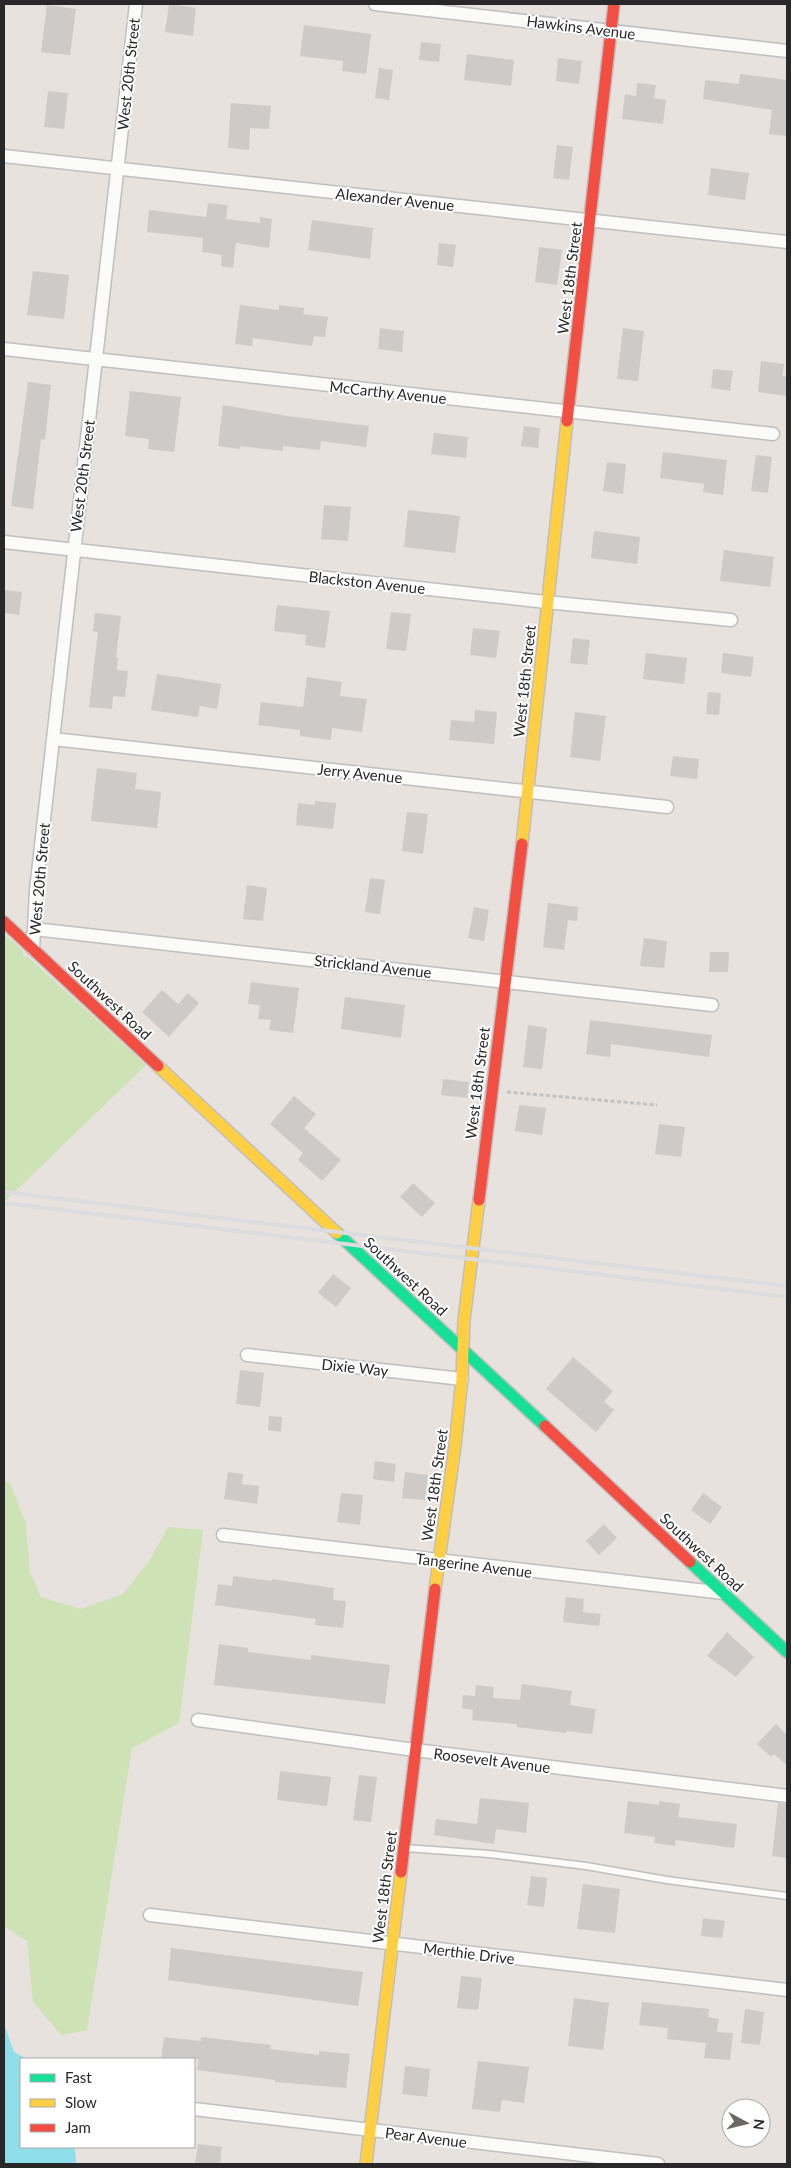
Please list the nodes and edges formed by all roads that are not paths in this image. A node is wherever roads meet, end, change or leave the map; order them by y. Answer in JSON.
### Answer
{"nodes":[{"id":1,"x":136,"y":4,"type":"edge"},
{"id":2,"x":374,"y":4,"type":"edge"},
{"id":3,"x":614,"y":4,"type":"edge"},
{"id":4,"x":611,"y":31,"type":"junction"},
{"id":5,"x":787,"y":51,"type":"edge"},
{"id":6,"x":4,"y":156,"type":"edge"},
{"id":7,"x":117,"y":168,"type":"junction"},
{"id":8,"x":590,"y":221,"type":"junction"},
{"id":9,"x":787,"y":242,"type":"edge"},
{"id":10,"x":4,"y":349,"type":"edge"},
{"id":11,"x":97,"y":359,"type":"junction"},
{"id":12,"x":568,"y":412,"type":"junction"},
{"id":13,"x":773,"y":434,"type":"dead end"},
{"id":14,"x":4,"y":542,"type":"edge"},
{"id":15,"x":73,"y":550,"type":"junction"},
{"id":16,"x":546,"y":602,"type":"junction"},
{"id":17,"x":731,"y":620,"type":"dead end"},
{"id":18,"x":54,"y":739,"type":"junction"},
{"id":19,"x":528,"y":791,"type":"junction"},
{"id":20,"x":667,"y":807,"type":"dead end"},
{"id":21,"x":4,"y":922,"type":"edge"},
{"id":22,"x":34,"y":929,"type":"junction"},
{"id":23,"x":32,"y":949,"type":"junction"},
{"id":24,"x":504,"y":981,"type":"junction"},
{"id":25,"x":712,"y":1005,"type":"dead end"},
{"id":26,"x":463,"y":1350,"type":"junction"},
{"id":27,"x":247,"y":1355,"type":"dead end"},
{"id":28,"x":462,"y":1379,"type":"junction"},
{"id":29,"x":223,"y":1535,"type":"dead end"},
{"id":30,"x":438,"y":1561,"type":"junction"},
{"id":31,"x":724,"y":1593,"type":"junction"},
{"id":32,"x":787,"y":1652,"type":"edge"},
{"id":33,"x":198,"y":1720,"type":"dead end"},
{"id":34,"x":415,"y":1750,"type":"junction"},
{"id":35,"x":787,"y":1796,"type":"edge"},
{"id":36,"x":403,"y":1848,"type":"junction"},
{"id":37,"x":787,"y":1896,"type":"edge"},
{"id":38,"x":150,"y":1915,"type":"dead end"},
{"id":39,"x":392,"y":1944,"type":"junction"},
{"id":40,"x":787,"y":1990,"type":"edge"},
{"id":41,"x":195,"y":2109,"type":"edge"},
{"id":42,"x":370,"y":2130,"type":"junction"},
{"id":43,"x":366,"y":2164,"type":"edge"},
{"id":44,"x":658,"y":2164,"type":"edge"}],
"edges":[{"from":1,"to":7,"type":"street","name":"West 20th Street"},
{"from":2,"to":4,"type":"street","name":"Hawkins Avenue"},
{"from":3,"to":4,"type":"street","name":"West 18th Street"},
{"from":4,"to":5,"type":"street","name":"Hawkins Avenue"},
{"from":4,"to":8,"type":"street","name":"West 18th Street"},
{"from":6,"to":7,"type":"street","name":"Alexander Avenue"},
{"from":7,"to":8,"type":"street","name":"Alexander Avenue"},
{"from":7,"to":11,"type":"street","name":"West 20th Street"},
{"from":8,"to":9,"type":"street","name":"Alexander Avenue"},
{"from":8,"to":12,"type":"street","name":"West 18th Street"},
{"from":10,"to":11,"type":"street","name":"McCarthy Avenue"},
{"from":11,"to":12,"type":"street","name":"McCarthy Avenue"},
{"from":11,"to":15,"type":"street","name":"West 20th Street"},
{"from":12,"to":13,"type":"street","name":"McCarthy Avenue"},
{"from":12,"to":16,"type":"street","name":"West 18th Street"},
{"from":14,"to":15,"type":"street","name":"Blackston Avenue"},
{"from":15,"to":16,"type":"street","name":"Blackston Avenue"},
{"from":15,"to":18,"type":"street","name":"West 20th Street"},
{"from":16,"to":17,"type":"street","name":"Blackston Avenue"},
{"from":16,"to":19,"type":"street","name":"West 18th Street"},
{"from":18,"to":19,"type":"street","name":"Jerry Avenue"},
{"from":18,"to":22,"type":"street","name":"West 20th Street"},
{"from":19,"to":20,"type":"street","name":"Jerry Avenue"},
{"from":19,"to":24,"type":"street","name":"West 18th Street"},
{"from":21,"to":23,"type":"street","name":"Southwest Road"},
{"from":22,"to":23,"type":"street","name":"West 20th Street"},
{"from":22,"to":24,"type":"street","name":"Strickland Avenue"},
{"from":23,"to":26,"type":"street","name":"Southwest Road"},
{"from":24,"to":25,"type":"street","name":"Strickland Avenue"},
{"from":24,"to":26,"type":"street","name":"West 18th Street"},
{"from":26,"to":28,"type":"street","name":"West 18th Street"},
{"from":26,"to":31,"type":"street","name":"Southwest Road"},
{"from":27,"to":28,"type":"street","name":"Dixie Way"},
{"from":28,"to":30,"type":"street","name":"West 18th Street"},
{"from":29,"to":30,"type":"street","name":"Tangerine Avenue"},
{"from":30,"to":31,"type":"street","name":"Tangerine Avenue"},
{"from":30,"to":34,"type":"street","name":"West 18th Street"},
{"from":31,"to":32,"type":"street","name":"Southwest Road"},
{"from":33,"to":34,"type":"street","name":"Roosevelt Avenue"},
{"from":34,"to":35,"type":"street","name":"Roosevelt Avenue"},
{"from":34,"to":36,"type":"street","name":"West 18th Street"},
{"from":36,"to":37,"type":"lane"},
{"from":36,"to":39,"type":"street","name":"West 18th Street"},
{"from":38,"to":39,"type":"street","name":"Merthie Drive"},
{"from":39,"to":40,"type":"street","name":"Merthie Drive"},
{"from":39,"to":42,"type":"street","name":"West 18th Street"},
{"from":41,"to":42,"type":"street","name":"Pear Avenue"},
{"from":42,"to":43,"type":"street","name":"West 18th Street"},
{"from":42,"to":44,"type":"street","name":"Pear Avenue"}]}
